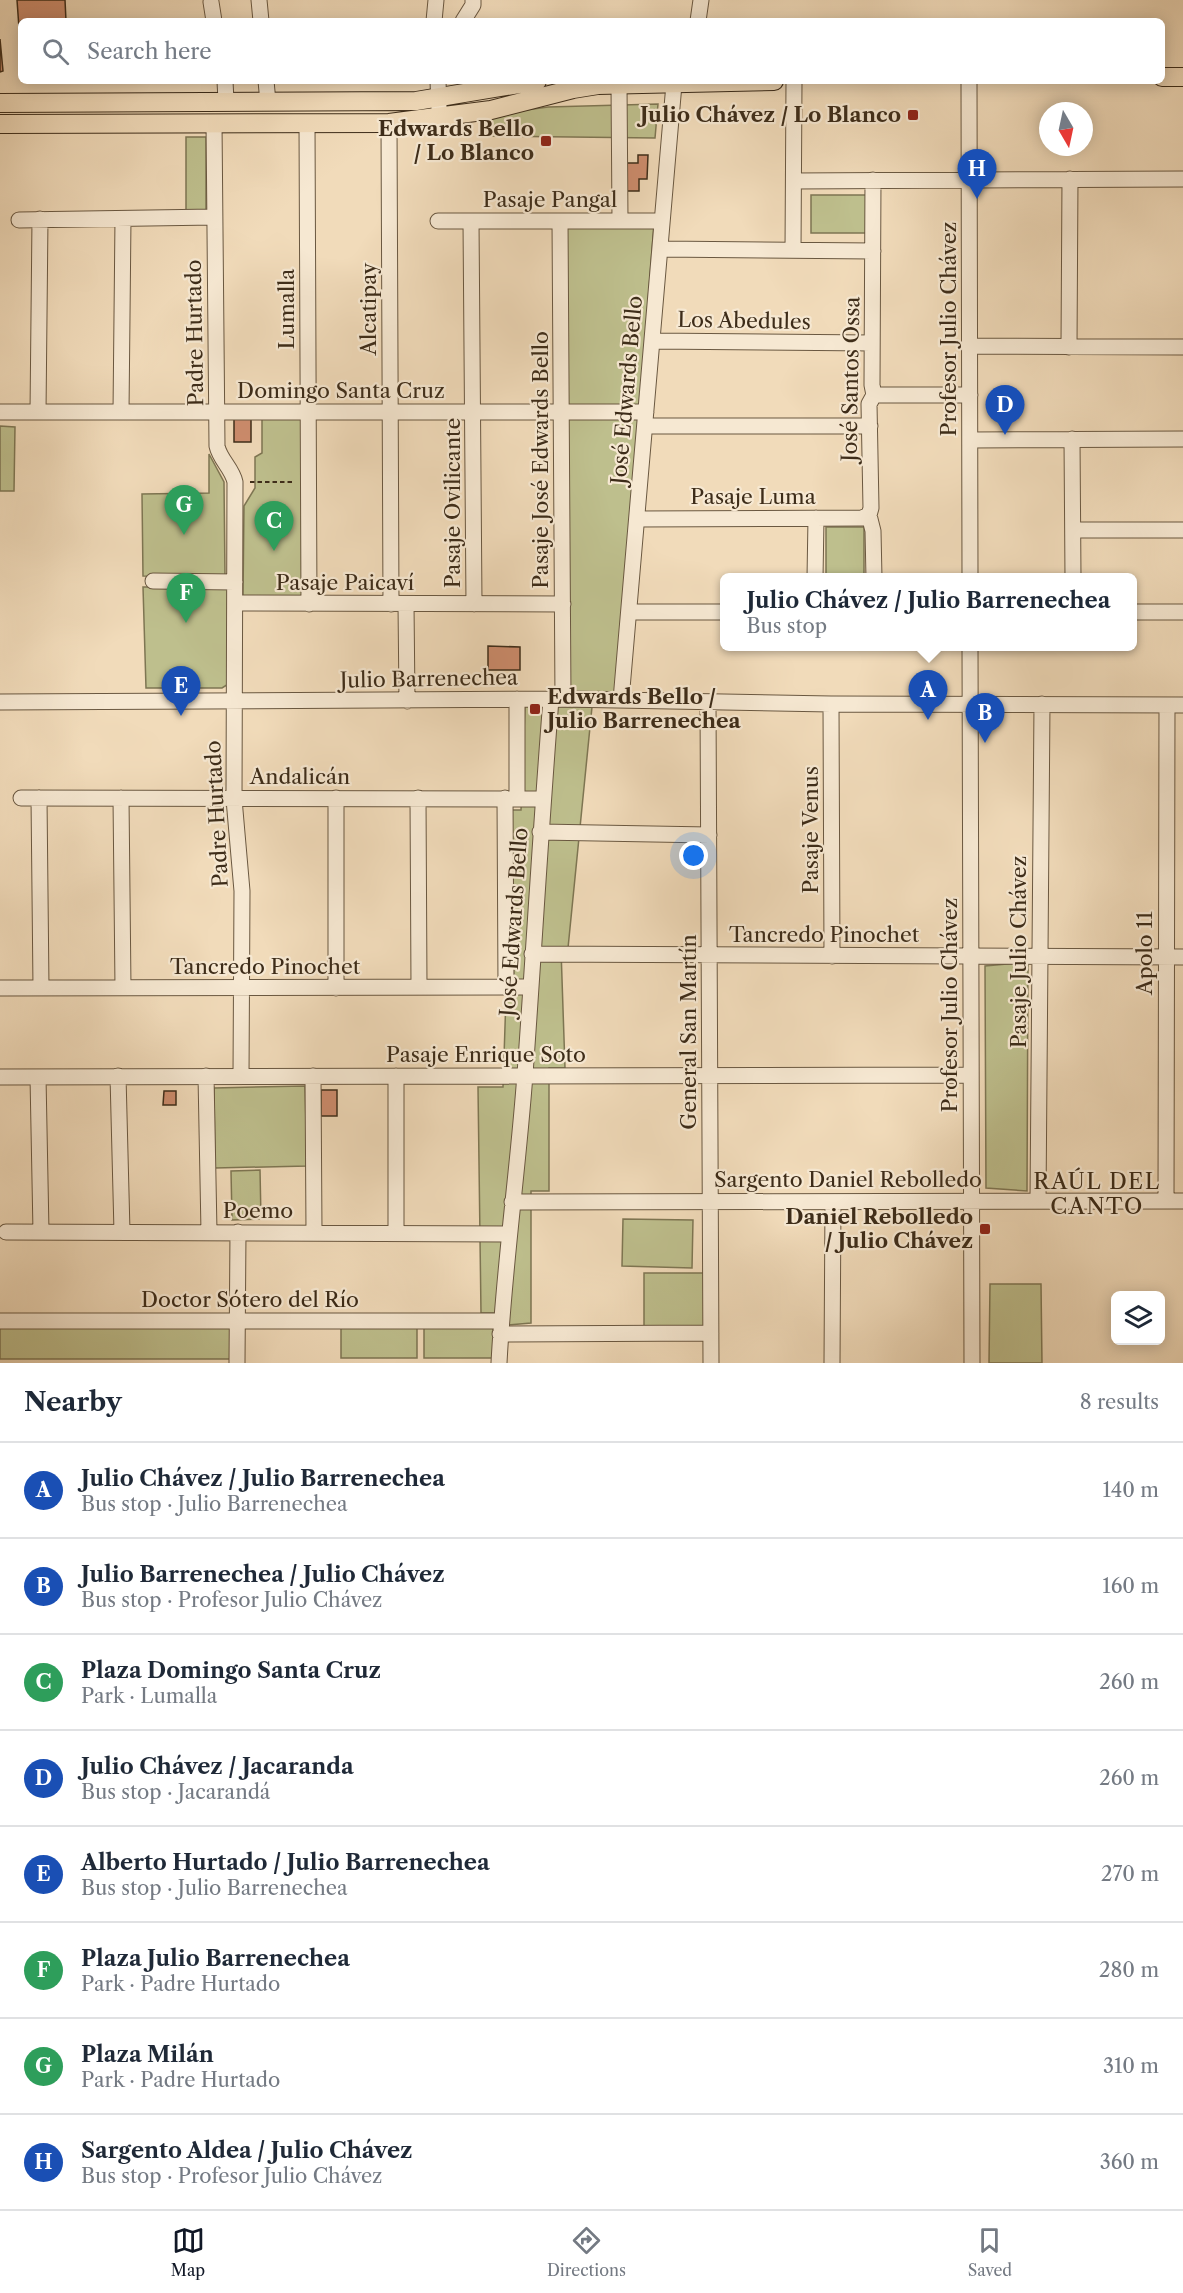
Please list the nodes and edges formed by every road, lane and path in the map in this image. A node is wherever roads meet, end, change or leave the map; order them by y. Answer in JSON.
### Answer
{"nodes":[{"id":1,"x":259,"y":0,"type":"edge"},
{"id":2,"x":436,"y":0,"type":"edge"},
{"id":3,"x":473,"y":0,"type":"edge"},
{"id":4,"x":701,"y":0,"type":"edge"},
{"id":5,"x":211,"y":2,"type":"dead end"},
{"id":6,"x":214,"y":18,"type":"edge"},
{"id":7,"x":261,"y":18,"type":"edge"},
{"id":8,"x":434,"y":18,"type":"edge"},
{"id":9,"x":465,"y":18,"type":"edge"},
{"id":10,"x":698,"y":18,"type":"edge"},
{"id":11,"x":1165,"y":77,"type":"edge"},
{"id":12,"x":1183,"y":77,"type":"edge"},
{"id":13,"x":225,"y":84,"type":"edge"},
{"id":14,"x":266,"y":84,"type":"edge"},
{"id":15,"x":502,"y":84,"type":"edge"},
{"id":16,"x":587,"y":84,"type":"edge"},
{"id":17,"x":620,"y":84,"type":"edge"},
{"id":18,"x":683,"y":84,"type":"edge"},
{"id":19,"x":794,"y":84,"type":"edge"},
{"id":20,"x":969,"y":84,"type":"edge"},
{"id":21,"x":456,"y":88,"type":"edge"},
{"id":22,"x":439,"y":89,"type":"edge"},
{"id":23,"x":226,"y":101,"type":"junction"},
{"id":24,"x":268,"y":102,"type":"junction"},
{"id":25,"x":0,"y":104,"type":"edge"},
{"id":26,"x":463,"y":114,"type":"junction"},
{"id":27,"x":439,"y":118,"type":"junction"},
{"id":28,"x":214,"y":123,"type":"junction"},
{"id":29,"x":307,"y":123,"type":"junction"},
{"id":30,"x":389,"y":123,"type":"junction"},
{"id":31,"x":0,"y":124,"type":"edge"},
{"id":32,"x":970,"y":179,"type":"junction"},
{"id":33,"x":1070,"y":179,"type":"junction"},
{"id":34,"x":1183,"y":179,"type":"edge"},
{"id":35,"x":873,"y":180,"type":"junction"},
{"id":36,"x":794,"y":181,"type":"junction"},
{"id":37,"x":214,"y":217,"type":"junction"},
{"id":38,"x":39,"y":219,"type":"junction"},
{"id":39,"x":123,"y":219,"type":"junction"},
{"id":40,"x":19,"y":220,"type":"dead end"},
{"id":41,"x":438,"y":221,"type":"dead end"},
{"id":42,"x":471,"y":221,"type":"junction"},
{"id":43,"x":560,"y":221,"type":"junction"},
{"id":44,"x":620,"y":221,"type":"junction"},
{"id":45,"x":662,"y":221,"type":"junction"},
{"id":46,"x":660,"y":249,"type":"junction"},
{"id":47,"x":794,"y":250,"type":"junction"},
{"id":48,"x":873,"y":251,"type":"junction"},
{"id":49,"x":652,"y":341,"type":"junction"},
{"id":50,"x":872,"y":343,"type":"junction"},
{"id":51,"x":970,"y":346,"type":"junction"},
{"id":52,"x":1069,"y":347,"type":"junction"},
{"id":53,"x":1183,"y":347,"type":"edge"},
{"id":54,"x":874,"y":395,"type":"junction"},
{"id":55,"x":970,"y":395,"type":"junction"},
{"id":56,"x":217,"y":411,"type":"junction"},
{"id":57,"x":0,"y":412,"type":"edge"},
{"id":58,"x":38,"y":412,"type":"junction"},
{"id":59,"x":121,"y":412,"type":"junction"},
{"id":60,"x":308,"y":412,"type":"junction"},
{"id":61,"x":390,"y":412,"type":"junction"},
{"id":62,"x":473,"y":412,"type":"junction"},
{"id":63,"x":562,"y":412,"type":"junction"},
{"id":64,"x":645,"y":419,"type":"junction"},
{"id":65,"x":870,"y":426,"type":"junction"},
{"id":66,"x":1072,"y":439,"type":"junction"},
{"id":67,"x":1183,"y":439,"type":"edge"},
{"id":68,"x":970,"y":440,"type":"junction"},
{"id":69,"x":308,"y":482,"type":"junction"},
{"id":70,"x":235,"y":483,"type":"junction"},
{"id":71,"x":869,"y":515,"type":"junction"},
{"id":72,"x":816,"y":518,"type":"junction"},
{"id":73,"x":637,"y":519,"type":"junction"},
{"id":74,"x":1073,"y":530,"type":"junction"},
{"id":75,"x":1183,"y":530,"type":"edge"},
{"id":76,"x":815,"y":573,"type":"edge"},
{"id":77,"x":874,"y":573,"type":"edge"},
{"id":78,"x":970,"y":573,"type":"edge"},
{"id":79,"x":1073,"y":573,"type":"edge"},
{"id":80,"x":153,"y":581,"type":"dead end"},
{"id":81,"x":235,"y":582,"type":"junction"},
{"id":82,"x":235,"y":603,"type":"junction"},
{"id":83,"x":309,"y":604,"type":"junction"},
{"id":84,"x":398,"y":604,"type":"junction"},
{"id":85,"x":474,"y":604,"type":"junction"},
{"id":86,"x":563,"y":604,"type":"junction"},
{"id":87,"x":628,"y":612,"type":"junction"},
{"id":88,"x":720,"y":612,"type":"edge"},
{"id":89,"x":1137,"y":612,"type":"edge"},
{"id":90,"x":1183,"y":612,"type":"edge"},
{"id":91,"x":970,"y":651,"type":"edge"},
{"id":92,"x":517,"y":699,"type":"junction"},
{"id":93,"x":557,"y":699,"type":"junction"},
{"id":94,"x":621,"y":700,"type":"junction"},
{"id":95,"x":234,"y":701,"type":"junction"},
{"id":96,"x":406,"y":701,"type":"junction"},
{"id":97,"x":0,"y":702,"type":"edge"},
{"id":98,"x":708,"y":702,"type":"junction"},
{"id":99,"x":831,"y":704,"type":"junction"},
{"id":100,"x":970,"y":704,"type":"junction"},
{"id":101,"x":1042,"y":704,"type":"junction"},
{"id":102,"x":1167,"y":705,"type":"junction"},
{"id":103,"x":1183,"y":705,"type":"edge"},
{"id":104,"x":21,"y":798,"type":"dead end"},
{"id":105,"x":39,"y":798,"type":"junction"},
{"id":106,"x":121,"y":798,"type":"junction"},
{"id":107,"x":336,"y":798,"type":"junction"},
{"id":108,"x":418,"y":798,"type":"junction"},
{"id":109,"x":511,"y":798,"type":"junction"},
{"id":110,"x":234,"y":799,"type":"junction"},
{"id":111,"x":542,"y":799,"type":"junction"},
{"id":112,"x":540,"y":832,"type":"junction"},
{"id":113,"x":709,"y":835,"type":"junction"},
{"id":114,"x":532,"y":954,"type":"junction"},
{"id":115,"x":709,"y":955,"type":"junction"},
{"id":116,"x":832,"y":956,"type":"junction"},
{"id":117,"x":971,"y":956,"type":"junction"},
{"id":118,"x":1040,"y":957,"type":"junction"},
{"id":119,"x":1166,"y":957,"type":"junction"},
{"id":120,"x":1183,"y":957,"type":"edge"},
{"id":121,"x":419,"y":987,"type":"junction"},
{"id":122,"x":506,"y":987,"type":"junction"},
{"id":123,"x":530,"y":987,"type":"junction"},
{"id":124,"x":0,"y":988,"type":"edge"},
{"id":125,"x":41,"y":988,"type":"junction"},
{"id":126,"x":123,"y":988,"type":"junction"},
{"id":127,"x":241,"y":988,"type":"junction"},
{"id":128,"x":336,"y":988,"type":"junction"},
{"id":129,"x":710,"y":1075,"type":"junction"},
{"id":130,"x":971,"y":1075,"type":"junction"},
{"id":131,"x":118,"y":1076,"type":"junction"},
{"id":132,"x":206,"y":1076,"type":"junction"},
{"id":133,"x":241,"y":1076,"type":"junction"},
{"id":134,"x":313,"y":1076,"type":"junction"},
{"id":135,"x":396,"y":1076,"type":"junction"},
{"id":136,"x":525,"y":1076,"type":"junction"},
{"id":137,"x":0,"y":1077,"type":"edge"},
{"id":138,"x":38,"y":1077,"type":"junction"},
{"id":139,"x":971,"y":1201,"type":"junction"},
{"id":140,"x":1038,"y":1201,"type":"junction"},
{"id":141,"x":1166,"y":1201,"type":"junction"},
{"id":142,"x":1183,"y":1201,"type":"edge"},
{"id":143,"x":512,"y":1202,"type":"junction"},
{"id":144,"x":711,"y":1202,"type":"junction"},
{"id":145,"x":833,"y":1202,"type":"junction"},
{"id":146,"x":6,"y":1232,"type":"dead end"},
{"id":147,"x":41,"y":1232,"type":"junction"},
{"id":148,"x":122,"y":1232,"type":"junction"},
{"id":149,"x":209,"y":1232,"type":"junction"},
{"id":150,"x":238,"y":1232,"type":"junction"},
{"id":151,"x":314,"y":1232,"type":"junction"},
{"id":152,"x":396,"y":1233,"type":"junction"},
{"id":153,"x":509,"y":1234,"type":"junction"},
{"id":154,"x":0,"y":1321,"type":"edge"},
{"id":155,"x":237,"y":1321,"type":"junction"},
{"id":156,"x":500,"y":1328,"type":"junction"},
{"id":157,"x":711,"y":1333,"type":"junction"},
{"id":158,"x":237,"y":1363,"type":"edge"},
{"id":159,"x":499,"y":1363,"type":"edge"},
{"id":160,"x":711,"y":1363,"type":"edge"},
{"id":161,"x":832,"y":1363,"type":"edge"},
{"id":162,"x":972,"y":1363,"type":"edge"}],
"edges":[{"from":1,"to":7,"type":"street"},
{"from":2,"to":8,"type":"street"},
{"from":3,"to":9,"type":"street"},
{"from":4,"to":10,"type":"street"},
{"from":5,"to":6,"type":"street"},
{"from":11,"to":12,"type":"main road"},
{"from":13,"to":23,"type":"street"},
{"from":14,"to":24,"type":"street"},
{"from":15,"to":21,"type":"main road"},
{"from":16,"to":26,"type":"main road"},
{"from":17,"to":44,"type":"street"},
{"from":18,"to":45,"type":"street","name":"José Edwards Bello"},
{"from":19,"to":36,"type":"street"},
{"from":20,"to":32,"type":"street","name":"Profesor Julio Chávez"},
{"from":21,"to":22,"type":"main road"},
{"from":21,"to":26,"type":"street"},
{"from":22,"to":24,"type":"main road"},
{"from":22,"to":27,"type":"street"},
{"from":23,"to":24,"type":"main road"},
{"from":23,"to":25,"type":"main road"},
{"from":26,"to":27,"type":"main road"},
{"from":27,"to":30,"type":"main road"},
{"from":28,"to":29,"type":"main road"},
{"from":28,"to":31,"type":"main road"},
{"from":28,"to":37,"type":"street","name":"Padre Hurtado"},
{"from":29,"to":30,"type":"main road"},
{"from":29,"to":60,"type":"street","name":"Lumalla"},
{"from":30,"to":61,"type":"street","name":"Alcatipay"},
{"from":32,"to":33,"type":"street"},
{"from":32,"to":35,"type":"street"},
{"from":32,"to":51,"type":"street","name":"Profesor Julio Chávez"},
{"from":33,"to":34,"type":"street"},
{"from":33,"to":52,"type":"street"},
{"from":35,"to":36,"type":"street"},
{"from":35,"to":48,"type":"street","name":"José Santos Ossa"},
{"from":36,"to":47,"type":"street"},
{"from":37,"to":39,"type":"street"},
{"from":37,"to":56,"type":"street","name":"Padre Hurtado"},
{"from":38,"to":39,"type":"street"},
{"from":38,"to":40,"type":"street"},
{"from":38,"to":58,"type":"street"},
{"from":39,"to":59,"type":"street"},
{"from":41,"to":42,"type":"street","name":"Pasaje Pangal"},
{"from":42,"to":43,"type":"street","name":"Pasaje Pangal"},
{"from":42,"to":62,"type":"street","name":"Pasaje Ovilicante"},
{"from":43,"to":44,"type":"street","name":"Pasaje Pangal"},
{"from":43,"to":63,"type":"street","name":"Pasaje José Edwards Bello"},
{"from":44,"to":45,"type":"street","name":"Pasaje Pangal"},
{"from":45,"to":46,"type":"street","name":"José Edwards Bello"},
{"from":46,"to":47,"type":"street"},
{"from":46,"to":49,"type":"street","name":"José Edwards Bello"},
{"from":47,"to":48,"type":"street"},
{"from":48,"to":50,"type":"street","name":"José Santos Ossa"},
{"from":49,"to":50,"type":"street","name":"Los Abedules"},
{"from":49,"to":64,"type":"street","name":"José Edwards Bello"},
{"from":50,"to":54,"type":"street","name":"José Santos Ossa"},
{"from":51,"to":52,"type":"street"},
{"from":51,"to":55,"type":"street","name":"Profesor Julio Chávez"},
{"from":52,"to":53,"type":"street"},
{"from":54,"to":55,"type":"street"},
{"from":54,"to":65,"type":"street","name":"José Santos Ossa"},
{"from":55,"to":68,"type":"street","name":"Profesor Julio Chávez"},
{"from":56,"to":59,"type":"street","name":"Domingo Santa Cruz"},
{"from":56,"to":60,"type":"street","name":"Domingo Santa Cruz"},
{"from":56,"to":70,"type":"street","name":"Padre Hurtado"},
{"from":57,"to":58,"type":"street","name":"Domingo Santa Cruz"},
{"from":58,"to":59,"type":"street","name":"Domingo Santa Cruz"},
{"from":60,"to":61,"type":"street","name":"Domingo Santa Cruz"},
{"from":60,"to":69,"type":"street","name":"Lumalla"},
{"from":61,"to":62,"type":"street","name":"Domingo Santa Cruz"},
{"from":61,"to":84,"type":"street","name":"Alcatipay"},
{"from":62,"to":63,"type":"street","name":"Domingo Santa Cruz"},
{"from":62,"to":85,"type":"street","name":"Pasaje Ovilicante"},
{"from":63,"to":64,"type":"street","name":"Domingo Santa Cruz"},
{"from":63,"to":86,"type":"street","name":"Pasaje José Edwards Bello"},
{"from":64,"to":65,"type":"street","name":"Domingo Santa Cruz"},
{"from":64,"to":73,"type":"street","name":"José Edwards Bello"},
{"from":65,"to":71,"type":"street","name":"José Santos Ossa"},
{"from":66,"to":67,"type":"street"},
{"from":66,"to":68,"type":"street"},
{"from":66,"to":74,"type":"street"},
{"from":68,"to":78,"type":"street","name":"Profesor Julio Chávez"},
{"from":69,"to":70,"type":"path"},
{"from":69,"to":83,"type":"street","name":"Lumalla"},
{"from":70,"to":81,"type":"street","name":"Padre Hurtado"},
{"from":71,"to":72,"type":"street","name":"Pasaje Luma"},
{"from":71,"to":77,"type":"street","name":"José Santos Ossa"},
{"from":72,"to":73,"type":"street","name":"Pasaje Luma"},
{"from":72,"to":76,"type":"street"},
{"from":73,"to":87,"type":"street","name":"José Edwards Bello"},
{"from":74,"to":75,"type":"street"},
{"from":74,"to":79,"type":"street"},
{"from":80,"to":81,"type":"street"},
{"from":81,"to":82,"type":"street","name":"Padre Hurtado"},
{"from":82,"to":83,"type":"street","name":"Pasaje Paicaví"},
{"from":82,"to":95,"type":"street","name":"Padre Hurtado"},
{"from":83,"to":84,"type":"street","name":"Pasaje Paicaví"},
{"from":84,"to":85,"type":"street","name":"Pasaje Paicaví"},
{"from":84,"to":96,"type":"street","name":"Alcatipay"},
{"from":85,"to":86,"type":"street","name":"Pasaje Paicaví"},
{"from":86,"to":93,"type":"street","name":"Pasaje José Edwards Bello"},
{"from":87,"to":88,"type":"street"},
{"from":87,"to":94,"type":"street","name":"José Edwards Bello"},
{"from":89,"to":90,"type":"street"},
{"from":91,"to":100,"type":"street","name":"Profesor Julio Chávez"},
{"from":92,"to":93,"type":"street","name":"Julio Barrenechea"},
{"from":92,"to":96,"type":"street","name":"Julio Barrenechea"},
{"from":92,"to":109,"type":"street","name":"José Edwards Bello"},
{"from":93,"to":94,"type":"street","name":"Julio Barrenechea"},
{"from":93,"to":111,"type":"street","name":"José Edwards Bello"},
{"from":94,"to":98,"type":"street","name":"Julio Barrenechea"},
{"from":95,"to":96,"type":"street","name":"Julio Barrenechea"},
{"from":95,"to":97,"type":"street","name":"Julio Barrenechea"},
{"from":95,"to":110,"type":"street","name":"Padre Hurtado"},
{"from":98,"to":99,"type":"street","name":"Julio Barrenechea"},
{"from":98,"to":113,"type":"street","name":"General San Martín"},
{"from":99,"to":100,"type":"street","name":"Julio Barrenechea"},
{"from":99,"to":116,"type":"street","name":"Pasaje Venus"},
{"from":100,"to":101,"type":"street","name":"Julio Barrenechea"},
{"from":100,"to":117,"type":"street","name":"Profesor Julio Chávez"},
{"from":101,"to":102,"type":"street","name":"Julio Barrenechea"},
{"from":101,"to":118,"type":"street","name":"Pasaje Julio Chávez"},
{"from":102,"to":103,"type":"street","name":"Julio Barrenechea"},
{"from":102,"to":119,"type":"street","name":"Apolo 11"},
{"from":104,"to":105,"type":"street","name":"Andalicán"},
{"from":105,"to":106,"type":"street","name":"Andalicán"},
{"from":105,"to":125,"type":"street"},
{"from":106,"to":110,"type":"street","name":"Andalicán"},
{"from":106,"to":126,"type":"street"},
{"from":107,"to":108,"type":"street","name":"Andalicán"},
{"from":107,"to":110,"type":"street","name":"Andalicán"},
{"from":107,"to":128,"type":"street"},
{"from":108,"to":109,"type":"street","name":"Andalicán"},
{"from":108,"to":121,"type":"street"},
{"from":109,"to":111,"type":"street","name":"Andalicán"},
{"from":109,"to":122,"type":"street","name":"José Edwards Bello"},
{"from":110,"to":127,"type":"street","name":"Padre Hurtado"},
{"from":111,"to":112,"type":"street","name":"José Edwards Bello"},
{"from":112,"to":113,"type":"street"},
{"from":112,"to":114,"type":"street","name":"José Edwards Bello"},
{"from":113,"to":115,"type":"street","name":"General San Martín"},
{"from":114,"to":115,"type":"street","name":"Tancredo Pinochet"},
{"from":114,"to":123,"type":"street","name":"José Edwards Bello"},
{"from":115,"to":116,"type":"street","name":"Tancredo Pinochet"},
{"from":115,"to":129,"type":"street","name":"General San Martín"},
{"from":116,"to":117,"type":"street","name":"Tancredo Pinochet"},
{"from":117,"to":118,"type":"street","name":"Tancredo Pinochet"},
{"from":117,"to":130,"type":"street","name":"Profesor Julio Chávez"},
{"from":118,"to":119,"type":"street","name":"Tancredo Pinochet"},
{"from":118,"to":140,"type":"street","name":"Pasaje Julio Chávez"},
{"from":119,"to":120,"type":"street","name":"Tancredo Pinochet"},
{"from":119,"to":141,"type":"street","name":"Apolo 11"},
{"from":121,"to":122,"type":"street","name":"Tancredo Pinochet"},
{"from":121,"to":128,"type":"street","name":"Tancredo Pinochet"},
{"from":122,"to":123,"type":"street","name":"Tancredo Pinochet"},
{"from":123,"to":136,"type":"street","name":"José Edwards Bello"},
{"from":124,"to":125,"type":"street","name":"Tancredo Pinochet"},
{"from":125,"to":126,"type":"street","name":"Tancredo Pinochet"},
{"from":126,"to":127,"type":"street","name":"Tancredo Pinochet"},
{"from":127,"to":128,"type":"street","name":"Tancredo Pinochet"},
{"from":127,"to":133,"type":"street","name":"Padre Hurtado"},
{"from":129,"to":130,"type":"street","name":"Pasaje Enrique Soto"},
{"from":129,"to":136,"type":"street","name":"Pasaje Enrique Soto"},
{"from":129,"to":144,"type":"street","name":"General San Martín"},
{"from":130,"to":139,"type":"street","name":"Profesor Julio Chávez"},
{"from":131,"to":132,"type":"street","name":"Pasaje Enrique Soto"},
{"from":131,"to":138,"type":"street","name":"Pasaje Enrique Soto"},
{"from":131,"to":148,"type":"street"},
{"from":132,"to":133,"type":"street","name":"Pasaje Enrique Soto"},
{"from":132,"to":149,"type":"street"},
{"from":133,"to":134,"type":"street","name":"Pasaje Enrique Soto"},
{"from":134,"to":135,"type":"street","name":"Pasaje Enrique Soto"},
{"from":134,"to":151,"type":"street"},
{"from":135,"to":136,"type":"street","name":"Pasaje Enrique Soto"},
{"from":135,"to":152,"type":"street"},
{"from":136,"to":143,"type":"street","name":"José Edwards Bello"},
{"from":137,"to":138,"type":"street","name":"Pasaje Enrique Soto"},
{"from":138,"to":147,"type":"street"},
{"from":139,"to":140,"type":"street","name":"Sargento Daniel Rebolledo"},
{"from":139,"to":145,"type":"street","name":"Sargento Daniel Rebolledo"},
{"from":139,"to":162,"type":"street","name":"Profesor Julio Chávez"},
{"from":140,"to":141,"type":"street","name":"Sargento Daniel Rebolledo"},
{"from":141,"to":142,"type":"street","name":"Sargento Daniel Rebolledo"},
{"from":143,"to":144,"type":"street","name":"Sargento Daniel Rebolledo"},
{"from":143,"to":153,"type":"street","name":"José Edwards Bello"},
{"from":144,"to":145,"type":"street","name":"Sargento Daniel Rebolledo"},
{"from":144,"to":157,"type":"street","name":"General San Martín"},
{"from":145,"to":161,"type":"street"},
{"from":146,"to":147,"type":"street","name":"Poemo"},
{"from":147,"to":148,"type":"street","name":"Poemo"},
{"from":148,"to":149,"type":"street","name":"Poemo"},
{"from":149,"to":150,"type":"street","name":"Poemo"},
{"from":150,"to":151,"type":"street","name":"Poemo"},
{"from":150,"to":155,"type":"street"},
{"from":151,"to":152,"type":"street","name":"Poemo"},
{"from":152,"to":153,"type":"street","name":"Poemo"},
{"from":153,"to":156,"type":"street","name":"José Edwards Bello"},
{"from":154,"to":155,"type":"street","name":"Doctor Sótero del Río"},
{"from":155,"to":156,"type":"street","name":"Doctor Sótero del Río"},
{"from":155,"to":158,"type":"street"},
{"from":156,"to":157,"type":"street","name":"Doctor Sótero del Río"},
{"from":156,"to":159,"type":"street","name":"José Edwards Bello"},
{"from":157,"to":160,"type":"street","name":"General San Martín"}]}
